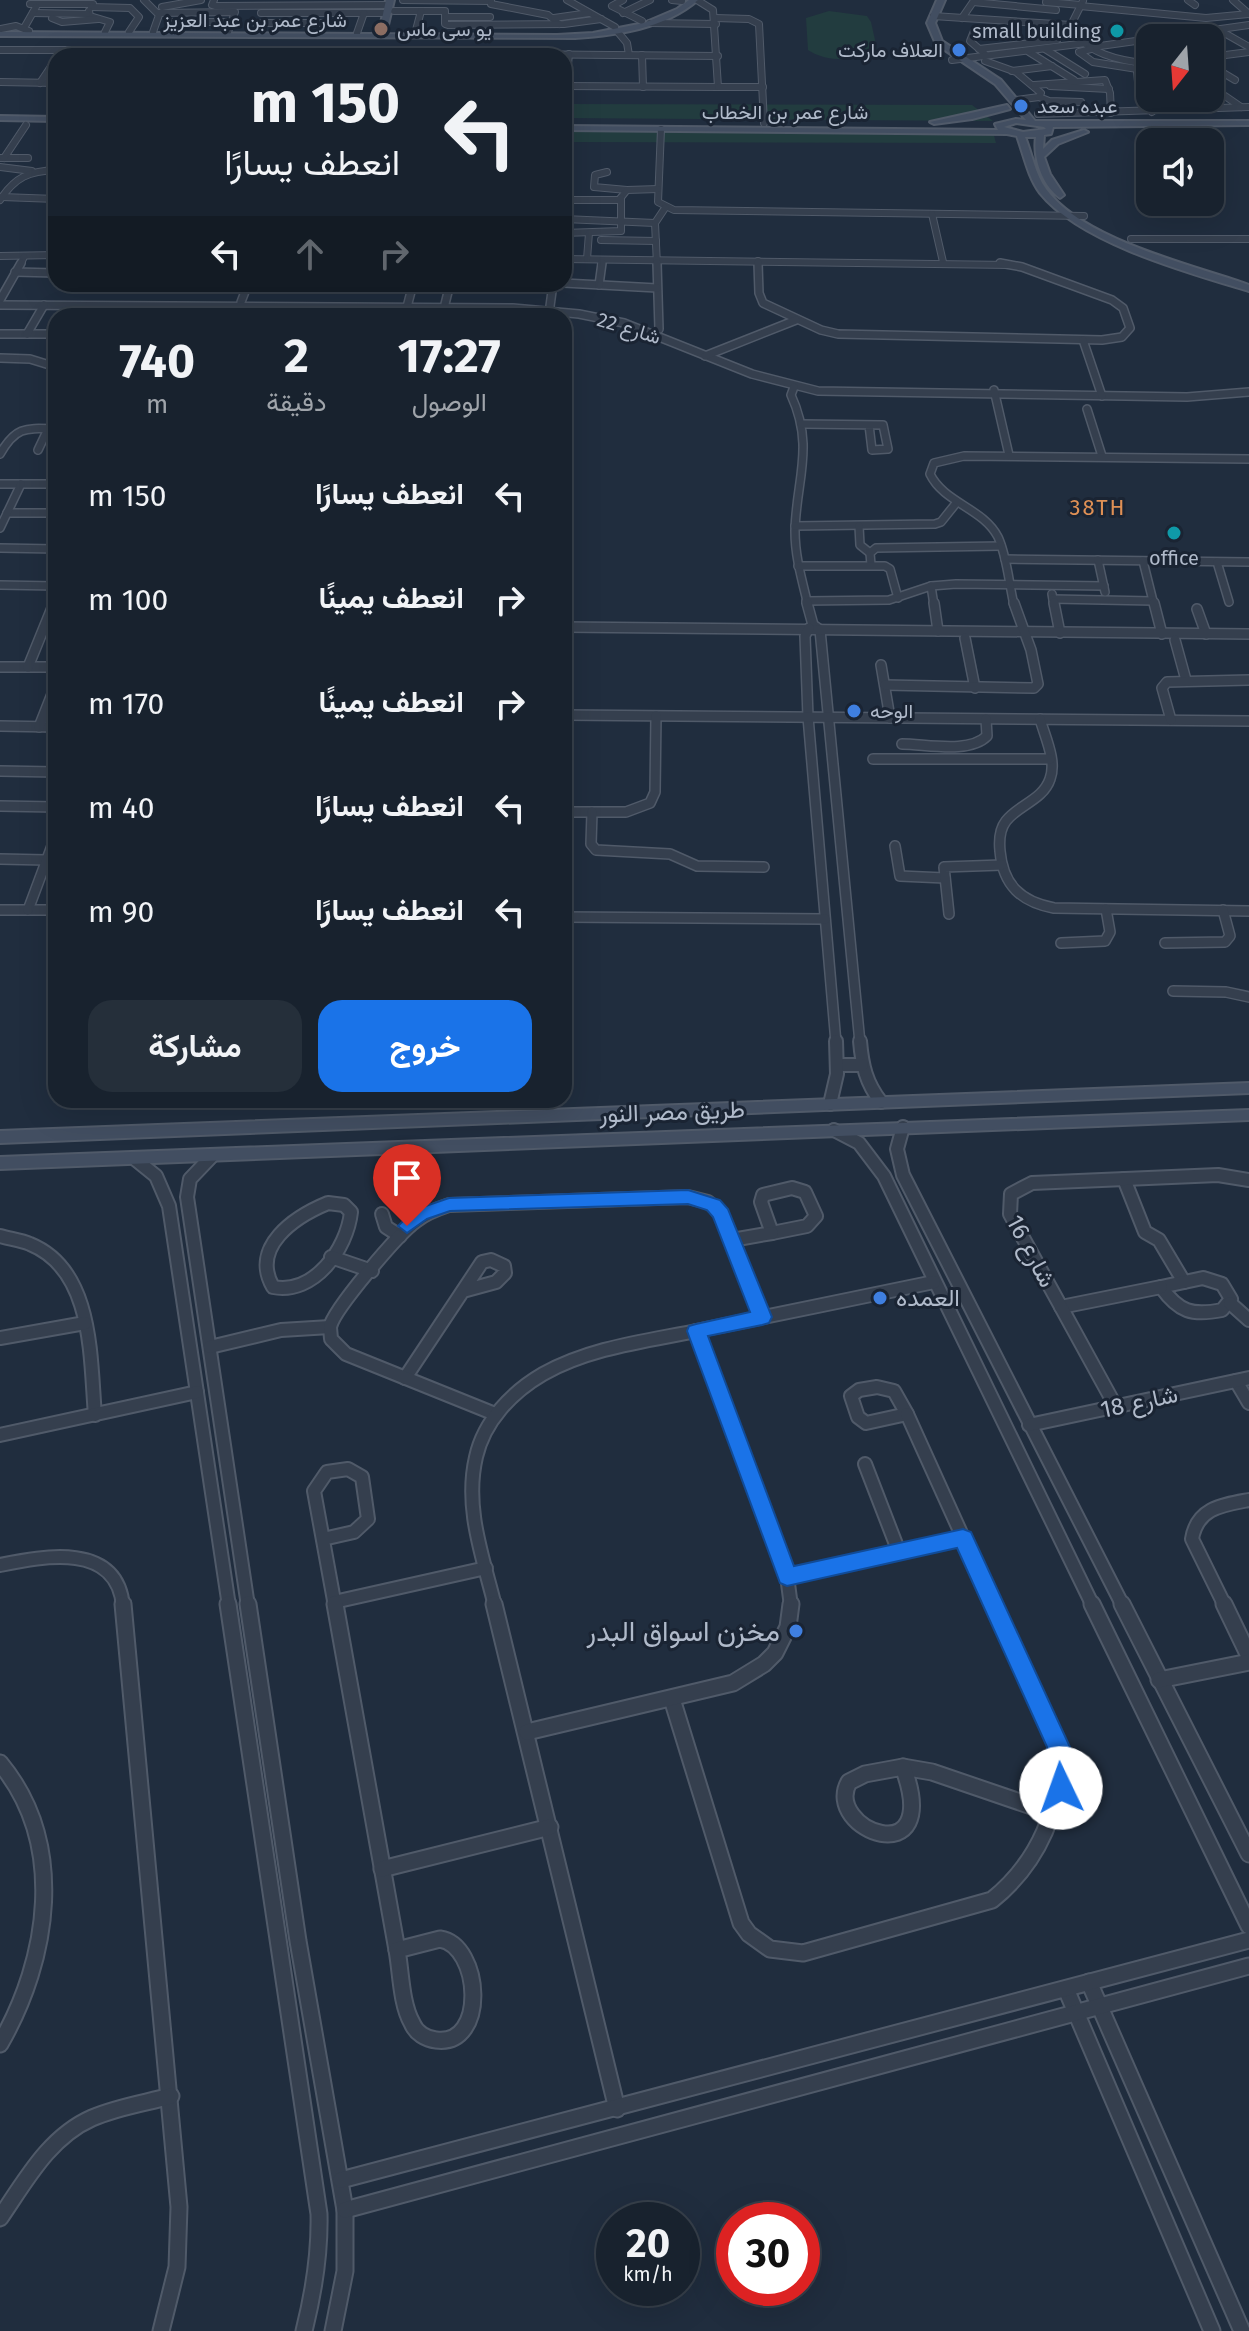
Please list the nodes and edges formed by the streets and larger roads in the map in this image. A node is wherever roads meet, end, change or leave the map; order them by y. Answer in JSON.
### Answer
{"nodes":[{"id":1,"x":137,"y":0,"type":"edge"},
{"id":2,"x":144,"y":0,"type":"edge"},
{"id":3,"x":201,"y":0,"type":"edge"},
{"id":4,"x":214,"y":0,"type":"edge"},
{"id":5,"x":567,"y":0,"type":"edge"},
{"id":6,"x":623,"y":0,"type":"edge"},
{"id":7,"x":650,"y":0,"type":"edge"},
{"id":8,"x":672,"y":0,"type":"edge"},
{"id":9,"x":695,"y":0,"type":"edge"},
{"id":10,"x":931,"y":0,"type":"edge"},
{"id":11,"x":941,"y":0,"type":"edge"},
{"id":12,"x":1017,"y":0,"type":"edge"},
{"id":13,"x":1188,"y":0,"type":"edge"},
{"id":14,"x":491,"y":1,"type":"edge"},
{"id":15,"x":683,"y":1,"type":"edge"},
{"id":16,"x":35,"y":2,"type":"edge"},
{"id":17,"x":62,"y":2,"type":"edge"},
{"id":18,"x":367,"y":2,"type":"edge"},
{"id":19,"x":1235,"y":2,"type":"edge"},
{"id":20,"x":94,"y":3,"type":"edge"},
{"id":21,"x":983,"y":3,"type":"junction"},
{"id":22,"x":1057,"y":4,"type":"edge"},
{"id":23,"x":1081,"y":4,"type":"edge"},
{"id":24,"x":1249,"y":4,"type":"edge"},
{"id":25,"x":393,"y":5,"type":"edge"},
{"id":26,"x":1195,"y":5,"type":"dead end"},
{"id":27,"x":264,"y":6,"type":"junction"},
{"id":28,"x":285,"y":6,"type":"junction"},
{"id":29,"x":223,"y":9,"type":"junction"},
{"id":30,"x":236,"y":9,"type":"junction"},
{"id":31,"x":156,"y":10,"type":"junction"},
{"id":32,"x":967,"y":10,"type":"junction"},
{"id":33,"x":421,"y":11,"type":"junction"},
{"id":34,"x":979,"y":11,"type":"junction"},
{"id":35,"x":33,"y":13,"type":"junction"},
{"id":36,"x":261,"y":13,"type":"junction"},
{"id":37,"x":283,"y":13,"type":"junction"},
{"id":38,"x":330,"y":13,"type":"junction"},
{"id":39,"x":364,"y":13,"type":"junction"},
{"id":40,"x":590,"y":13,"type":"junction"},
{"id":41,"x":623,"y":13,"type":"junction"},
{"id":42,"x":87,"y":14,"type":"junction"},
{"id":43,"x":933,"y":16,"type":"junction"},
{"id":44,"x":446,"y":17,"type":"junction"},
{"id":45,"x":490,"y":17,"type":"junction"},
{"id":46,"x":52,"y":18,"type":"dead end"},
{"id":47,"x":554,"y":18,"type":"junction"},
{"id":48,"x":962,"y":18,"type":"junction"},
{"id":49,"x":1206,"y":18,"type":"junction"},
{"id":50,"x":99,"y":19,"type":"junction"},
{"id":51,"x":601,"y":19,"type":"junction"},
{"id":52,"x":974,"y":19,"type":"junction"},
{"id":53,"x":985,"y":19,"type":"junction"},
{"id":54,"x":715,"y":21,"type":"junction"},
{"id":55,"x":171,"y":22,"type":"dead end"},
{"id":56,"x":233,"y":22,"type":"junction"},
{"id":57,"x":646,"y":22,"type":"junction"},
{"id":58,"x":256,"y":23,"type":"junction"},
{"id":59,"x":326,"y":23,"type":"junction"},
{"id":60,"x":559,"y":24,"type":"junction"},
{"id":61,"x":1214,"y":24,"type":"edge"},
{"id":62,"x":489,"y":25,"type":"junction"},
{"id":63,"x":1249,"y":25,"type":"edge"},
{"id":64,"x":1015,"y":26,"type":"junction"},
{"id":65,"x":1235,"y":27,"type":"junction"},
{"id":66,"x":616,"y":29,"type":"junction"},
{"id":67,"x":1072,"y":29,"type":"junction"},
{"id":68,"x":1224,"y":29,"type":"edge"},
{"id":69,"x":9,"y":30,"type":"edge"},
{"id":70,"x":982,"y":30,"type":"junction"},
{"id":71,"x":390,"y":31,"type":"junction"},
{"id":72,"x":1224,"y":31,"type":"edge"},
{"id":73,"x":105,"y":32,"type":"junction"},
{"id":74,"x":129,"y":32,"type":"junction"},
{"id":75,"x":153,"y":32,"type":"junction"},
{"id":76,"x":228,"y":32,"type":"junction"},
{"id":77,"x":88,"y":33,"type":"junction"},
{"id":78,"x":251,"y":33,"type":"junction"},
{"id":79,"x":327,"y":33,"type":"junction"},
{"id":80,"x":357,"y":33,"type":"junction"},
{"id":81,"x":375,"y":33,"type":"junction"},
{"id":82,"x":285,"y":34,"type":"junction"},
{"id":83,"x":187,"y":35,"type":"junction"},
{"id":84,"x":420,"y":35,"type":"junction"},
{"id":85,"x":1023,"y":35,"type":"junction"},
{"id":86,"x":1249,"y":35,"type":"edge"},
{"id":87,"x":1055,"y":38,"type":"junction"},
{"id":88,"x":1136,"y":41,"type":"edge"},
{"id":89,"x":1034,"y":42,"type":"junction"},
{"id":90,"x":1086,"y":43,"type":"junction"},
{"id":91,"x":1069,"y":46,"type":"junction"},
{"id":92,"x":182,"y":48,"type":"edge"},
{"id":93,"x":420,"y":48,"type":"edge"},
{"id":94,"x":1094,"y":48,"type":"junction"},
{"id":95,"x":979,"y":49,"type":"junction"},
{"id":96,"x":1045,"y":49,"type":"junction"},
{"id":97,"x":0,"y":50,"type":"edge"},
{"id":98,"x":1249,"y":50,"type":"edge"},
{"id":99,"x":1028,"y":52,"type":"junction"},
{"id":100,"x":48,"y":54,"type":"edge"},
{"id":101,"x":572,"y":54,"type":"edge"},
{"id":102,"x":1224,"y":54,"type":"edge"},
{"id":103,"x":629,"y":55,"type":"junction"},
{"id":104,"x":642,"y":55,"type":"junction"},
{"id":105,"x":718,"y":56,"type":"junction"},
{"id":106,"x":989,"y":56,"type":"junction"},
{"id":107,"x":979,"y":57,"type":"junction"},
{"id":108,"x":1085,"y":57,"type":"junction"},
{"id":109,"x":962,"y":59,"type":"junction"},
{"id":110,"x":952,"y":60,"type":"junction"},
{"id":111,"x":1062,"y":60,"type":"junction"},
{"id":112,"x":1136,"y":62,"type":"edge"},
{"id":113,"x":1052,"y":66,"type":"junction"},
{"id":114,"x":1012,"y":71,"type":"junction"},
{"id":115,"x":1136,"y":71,"type":"edge"},
{"id":116,"x":48,"y":73,"type":"edge"},
{"id":117,"x":1224,"y":73,"type":"edge"},
{"id":118,"x":1085,"y":74,"type":"dead end"},
{"id":119,"x":1074,"y":80,"type":"junction"},
{"id":120,"x":1235,"y":80,"type":"dead end"},
{"id":121,"x":0,"y":82,"type":"edge"},
{"id":122,"x":40,"y":83,"type":"junction"},
{"id":123,"x":48,"y":83,"type":"edge"},
{"id":124,"x":1044,"y":84,"type":"junction"},
{"id":125,"x":1034,"y":85,"type":"junction"},
{"id":126,"x":572,"y":86,"type":"edge"},
{"id":127,"x":643,"y":87,"type":"junction"},
{"id":128,"x":718,"y":87,"type":"junction"},
{"id":129,"x":763,"y":87,"type":"junction"},
{"id":130,"x":1076,"y":89,"type":"junction"},
{"id":131,"x":1109,"y":89,"type":"junction"},
{"id":132,"x":1224,"y":96,"type":"edge"},
{"id":133,"x":1039,"y":97,"type":"junction"},
{"id":134,"x":1016,"y":101,"type":"junction"},
{"id":135,"x":1081,"y":102,"type":"junction"},
{"id":136,"x":1007,"y":107,"type":"junction"},
{"id":137,"x":1245,"y":107,"type":"edge"},
{"id":138,"x":1224,"y":108,"type":"edge"},
{"id":139,"x":1152,"y":112,"type":"edge"},
{"id":140,"x":1087,"y":113,"type":"junction"},
{"id":141,"x":1111,"y":113,"type":"junction"},
{"id":142,"x":0,"y":118,"type":"edge"},
{"id":143,"x":1034,"y":118,"type":"junction"},
{"id":144,"x":48,"y":119,"type":"edge"},
{"id":145,"x":1011,"y":121,"type":"junction"},
{"id":146,"x":572,"y":122,"type":"edge"},
{"id":147,"x":764,"y":123,"type":"junction"},
{"id":148,"x":1249,"y":123,"type":"edge"},
{"id":149,"x":913,"y":124,"type":"junction"},
{"id":150,"x":999,"y":124,"type":"junction"},
{"id":151,"x":0,"y":125,"type":"edge"},
{"id":152,"x":26,"y":125,"type":"junction"},
{"id":153,"x":48,"y":125,"type":"edge"},
{"id":154,"x":1093,"y":125,"type":"junction"},
{"id":155,"x":822,"y":127,"type":"junction"},
{"id":156,"x":572,"y":128,"type":"edge"},
{"id":157,"x":661,"y":129,"type":"junction"},
{"id":158,"x":1249,"y":129,"type":"edge"},
{"id":159,"x":1045,"y":130,"type":"junction"},
{"id":160,"x":943,"y":131,"type":"junction"},
{"id":161,"x":1006,"y":132,"type":"junction"},
{"id":162,"x":1084,"y":132,"type":"junction"},
{"id":163,"x":1020,"y":134,"type":"junction"},
{"id":164,"x":1041,"y":156,"type":"junction"},
{"id":165,"x":2,"y":158,"type":"edge"},
{"id":166,"x":28,"y":158,"type":"dead end"},
{"id":167,"x":1029,"y":160,"type":"junction"},
{"id":168,"x":0,"y":167,"type":"edge"},
{"id":169,"x":48,"y":171,"type":"edge"},
{"id":170,"x":32,"y":172,"type":"junction"},
{"id":171,"x":607,"y":172,"type":"dead end"},
{"id":172,"x":658,"y":189,"type":"junction"},
{"id":173,"x":627,"y":190,"type":"junction"},
{"id":174,"x":1059,"y":194,"type":"junction"},
{"id":175,"x":1045,"y":195,"type":"junction"},
{"id":176,"x":1,"y":198,"type":"edge"},
{"id":177,"x":621,"y":198,"type":"junction"},
{"id":178,"x":48,"y":199,"type":"edge"},
{"id":179,"x":572,"y":200,"type":"edge"},
{"id":180,"x":665,"y":208,"type":"junction"},
{"id":181,"x":932,"y":214,"type":"junction"},
{"id":182,"x":1068,"y":216,"type":"junction"},
{"id":183,"x":1084,"y":216,"type":"junction"},
{"id":184,"x":572,"y":219,"type":"edge"},
{"id":185,"x":623,"y":221,"type":"junction"},
{"id":186,"x":655,"y":223,"type":"junction"},
{"id":187,"x":572,"y":234,"type":"edge"},
{"id":188,"x":589,"y":236,"type":"junction"},
{"id":189,"x":1131,"y":239,"type":"junction"},
{"id":190,"x":1249,"y":239,"type":"edge"},
{"id":191,"x":656,"y":241,"type":"junction"},
{"id":192,"x":0,"y":256,"type":"edge"},
{"id":193,"x":48,"y":256,"type":"edge"},
{"id":194,"x":24,"y":257,"type":"junction"},
{"id":195,"x":572,"y":259,"type":"edge"},
{"id":196,"x":587,"y":259,"type":"junction"},
{"id":197,"x":602,"y":260,"type":"junction"},
{"id":198,"x":656,"y":260,"type":"junction"},
{"id":199,"x":758,"y":261,"type":"junction"},
{"id":200,"x":943,"y":262,"type":"junction"},
{"id":201,"x":15,"y":272,"type":"junction"},
{"id":202,"x":48,"y":273,"type":"edge"},
{"id":203,"x":1249,"y":281,"type":"edge"},
{"id":204,"x":572,"y":283,"type":"edge"},
{"id":205,"x":599,"y":285,"type":"junction"},
{"id":206,"x":657,"y":288,"type":"junction"},
{"id":207,"x":1249,"y":288,"type":"edge"},
{"id":208,"x":245,"y":292,"type":"edge"},
{"id":209,"x":411,"y":292,"type":"edge"},
{"id":210,"x":448,"y":292,"type":"edge"},
{"id":211,"x":552,"y":292,"type":"edge"},
{"id":212,"x":0,"y":302,"type":"edge"},
{"id":213,"x":241,"y":302,"type":"junction"},
{"id":214,"x":445,"y":304,"type":"junction"},
{"id":215,"x":44,"y":305,"type":"junction"},
{"id":216,"x":306,"y":305,"type":"junction"},
{"id":217,"x":316,"y":305,"type":"junction"},
{"id":218,"x":407,"y":305,"type":"junction"},
{"id":219,"x":550,"y":306,"type":"junction"},
{"id":220,"x":305,"y":308,"type":"edge"},
{"id":221,"x":315,"y":308,"type":"edge"},
{"id":222,"x":513,"y":308,"type":"edge"},
{"id":223,"x":564,"y":308,"type":"edge"},
{"id":224,"x":572,"y":309,"type":"edge"},
{"id":225,"x":572,"y":314,"type":"edge"},
{"id":226,"x":796,"y":320,"type":"junction"},
{"id":227,"x":659,"y":329,"type":"junction"},
{"id":228,"x":0,"y":334,"type":"edge"},
{"id":229,"x":27,"y":334,"type":"junction"},
{"id":230,"x":48,"y":334,"type":"edge"},
{"id":231,"x":1083,"y":340,"type":"junction"},
{"id":232,"x":714,"y":352,"type":"junction"},
{"id":233,"x":705,"y":356,"type":"junction"},
{"id":234,"x":0,"y":358,"type":"edge"},
{"id":235,"x":48,"y":365,"type":"edge"},
{"id":236,"x":794,"y":387,"type":"junction"},
{"id":237,"x":1249,"y":390,"type":"edge"},
{"id":238,"x":995,"y":392,"type":"junction"},
{"id":239,"x":1102,"y":393,"type":"junction"},
{"id":240,"x":1087,"y":409,"type":"dead end"},
{"id":241,"x":801,"y":424,"type":"junction"},
{"id":242,"x":869,"y":425,"type":"dead end"},
{"id":243,"x":48,"y":429,"type":"edge"},
{"id":244,"x":48,"y":435,"type":"edge"},
{"id":245,"x":38,"y":450,"type":"dead end"},
{"id":246,"x":0,"y":454,"type":"edge"},
{"id":247,"x":1009,"y":455,"type":"junction"},
{"id":248,"x":1102,"y":456,"type":"junction"},
{"id":249,"x":1249,"y":459,"type":"edge"},
{"id":250,"x":0,"y":484,"type":"edge"},
{"id":251,"x":21,"y":484,"type":"junction"},
{"id":252,"x":48,"y":484,"type":"edge"},
{"id":253,"x":957,"y":502,"type":"junction"},
{"id":254,"x":7,"y":513,"type":"junction"},
{"id":255,"x":48,"y":513,"type":"edge"},
{"id":256,"x":795,"y":526,"type":"junction"},
{"id":257,"x":859,"y":526,"type":"junction"},
{"id":258,"x":0,"y":528,"type":"edge"},
{"id":259,"x":1001,"y":546,"type":"junction"},
{"id":260,"x":0,"y":548,"type":"edge"},
{"id":261,"x":48,"y":549,"type":"edge"},
{"id":262,"x":870,"y":553,"type":"junction"},
{"id":263,"x":0,"y":555,"type":"edge"},
{"id":264,"x":48,"y":556,"type":"edge"},
{"id":265,"x":1005,"y":559,"type":"junction"},
{"id":266,"x":1098,"y":560,"type":"junction"},
{"id":267,"x":1143,"y":561,"type":"junction"},
{"id":268,"x":1217,"y":562,"type":"junction"},
{"id":269,"x":1249,"y":562,"type":"edge"},
{"id":270,"x":871,"y":565,"type":"junction"},
{"id":271,"x":798,"y":566,"type":"junction"},
{"id":272,"x":1011,"y":584,"type":"junction"},
{"id":273,"x":0,"y":585,"type":"edge"},
{"id":274,"x":1050,"y":585,"type":"junction"},
{"id":275,"x":48,"y":586,"type":"edge"},
{"id":276,"x":931,"y":586,"type":"junction"},
{"id":277,"x":1104,"y":586,"type":"junction"},
{"id":278,"x":898,"y":598,"type":"junction"},
{"id":279,"x":1053,"y":599,"type":"junction"},
{"id":280,"x":1107,"y":600,"type":"junction"},
{"id":281,"x":806,"y":601,"type":"junction"},
{"id":282,"x":1153,"y":601,"type":"junction"},
{"id":283,"x":1229,"y":602,"type":"dead end"},
{"id":284,"x":1197,"y":609,"type":"dead end"},
{"id":285,"x":48,"y":617,"type":"edge"},
{"id":286,"x":572,"y":627,"type":"edge"},
{"id":287,"x":813,"y":631,"type":"junction"},
{"id":288,"x":938,"y":631,"type":"junction"},
{"id":289,"x":572,"y":633,"type":"edge"},
{"id":290,"x":1060,"y":633,"type":"junction"},
{"id":291,"x":1162,"y":634,"type":"junction"},
{"id":292,"x":1206,"y":634,"type":"junction"},
{"id":293,"x":1249,"y":634,"type":"edge"},
{"id":294,"x":1024,"y":635,"type":"junction"},
{"id":295,"x":965,"y":638,"type":"junction"},
{"id":296,"x":1175,"y":640,"type":"junction"},
{"id":297,"x":1249,"y":641,"type":"edge"},
{"id":298,"x":881,"y":665,"type":"dead end"},
{"id":299,"x":0,"y":667,"type":"edge"},
{"id":300,"x":28,"y":667,"type":"junction"},
{"id":301,"x":48,"y":667,"type":"edge"},
{"id":302,"x":1186,"y":680,"type":"junction"},
{"id":303,"x":1249,"y":680,"type":"edge"},
{"id":304,"x":885,"y":685,"type":"junction"},
{"id":305,"x":975,"y":688,"type":"junction"},
{"id":306,"x":48,"y":704,"type":"edge"},
{"id":307,"x":572,"y":715,"type":"edge"},
{"id":308,"x":656,"y":716,"type":"junction"},
{"id":309,"x":808,"y":717,"type":"junction"},
{"id":310,"x":827,"y":717,"type":"junction"},
{"id":311,"x":890,"y":718,"type":"junction"},
{"id":312,"x":986,"y":719,"type":"junction"},
{"id":313,"x":1040,"y":719,"type":"junction"},
{"id":314,"x":1171,"y":720,"type":"junction"},
{"id":315,"x":1249,"y":721,"type":"edge"},
{"id":316,"x":0,"y":726,"type":"edge"},
{"id":317,"x":39,"y":727,"type":"junction"},
{"id":318,"x":48,"y":727,"type":"edge"},
{"id":319,"x":902,"y":744,"type":"dead end"},
{"id":320,"x":873,"y":759,"type":"dead end"},
{"id":321,"x":1050,"y":759,"type":"junction"},
{"id":322,"x":0,"y":771,"type":"edge"},
{"id":323,"x":48,"y":772,"type":"edge"},
{"id":324,"x":834,"y":783,"type":"junction"},
{"id":325,"x":816,"y":786,"type":"junction"},
{"id":326,"x":817,"y":803,"type":"junction"},
{"id":327,"x":837,"y":803,"type":"junction"},
{"id":328,"x":0,"y":806,"type":"edge"},
{"id":329,"x":48,"y":807,"type":"edge"},
{"id":330,"x":572,"y":812,"type":"edge"},
{"id":331,"x":592,"y":812,"type":"junction"},
{"id":332,"x":895,"y":846,"type":"dead end"},
{"id":333,"x":48,"y":854,"type":"edge"},
{"id":334,"x":0,"y":859,"type":"edge"},
{"id":335,"x":48,"y":861,"type":"edge"},
{"id":336,"x":1002,"y":865,"type":"junction"},
{"id":337,"x":764,"y":867,"type":"dead end"},
{"id":338,"x":945,"y":878,"type":"junction"},
{"id":339,"x":1106,"y":909,"type":"junction"},
{"id":340,"x":0,"y":910,"type":"edge"},
{"id":341,"x":28,"y":910,"type":"junction"},
{"id":342,"x":48,"y":910,"type":"edge"},
{"id":343,"x":1223,"y":910,"type":"junction"},
{"id":344,"x":1249,"y":911,"type":"edge"},
{"id":345,"x":949,"y":914,"type":"dead end"},
{"id":346,"x":572,"y":917,"type":"edge"},
{"id":347,"x":825,"y":919,"type":"junction"},
{"id":348,"x":1061,"y":943,"type":"dead end"},
{"id":349,"x":1165,"y":943,"type":"dead end"},
{"id":350,"x":1173,"y":991,"type":"dead end"},
{"id":351,"x":1249,"y":997,"type":"edge"},
{"id":352,"x":837,"y":1065,"type":"junction"},
{"id":353,"x":862,"y":1065,"type":"junction"},
{"id":354,"x":1249,"y":1088,"type":"edge"},
{"id":355,"x":1171,"y":1092,"type":"junction"},
{"id":356,"x":1129,"y":1093,"type":"junction"},
{"id":357,"x":881,"y":1102,"type":"junction"},
{"id":358,"x":830,"y":1104,"type":"junction"},
{"id":359,"x":556,"y":1114,"type":"junction"},
{"id":360,"x":507,"y":1115,"type":"junction"},
{"id":361,"x":1249,"y":1115,"type":"edge"},
{"id":362,"x":1183,"y":1117,"type":"junction"},
{"id":363,"x":1142,"y":1118,"type":"junction"},
{"id":364,"x":903,"y":1127,"type":"junction"},
{"id":365,"x":833,"y":1130,"type":"junction"},
{"id":366,"x":0,"y":1137,"type":"edge"},
{"id":367,"x":560,"y":1140,"type":"junction"},
{"id":368,"x":506,"y":1142,"type":"junction"},
{"id":369,"x":212,"y":1156,"type":"junction"},
{"id":370,"x":135,"y":1159,"type":"junction"},
{"id":371,"x":0,"y":1163,"type":"edge"},
{"id":372,"x":1124,"y":1179,"type":"junction"},
{"id":373,"x":1249,"y":1180,"type":"edge"},
{"id":374,"x":382,"y":1214,"type":"dead end"},
{"id":375,"x":193,"y":1233,"type":"junction"},
{"id":376,"x":772,"y":1233,"type":"junction"},
{"id":377,"x":0,"y":1236,"type":"edge"},
{"id":378,"x":400,"y":1236,"type":"junction"},
{"id":379,"x":174,"y":1237,"type":"junction"},
{"id":380,"x":732,"y":1240,"type":"junction"},
{"id":381,"x":331,"y":1257,"type":"junction"},
{"id":382,"x":372,"y":1271,"type":"junction"},
{"id":383,"x":934,"y":1282,"type":"junction"},
{"id":384,"x":1184,"y":1282,"type":"junction"},
{"id":385,"x":1161,"y":1286,"type":"junction"},
{"id":386,"x":463,"y":1291,"type":"dead end"},
{"id":387,"x":1230,"y":1303,"type":"junction"},
{"id":388,"x":1061,"y":1307,"type":"junction"},
{"id":389,"x":762,"y":1317,"type":"junction"},
{"id":390,"x":1249,"y":1320,"type":"edge"},
{"id":391,"x":85,"y":1323,"type":"junction"},
{"id":392,"x":330,"y":1327,"type":"junction"},
{"id":393,"x":696,"y":1331,"type":"junction"},
{"id":394,"x":0,"y":1338,"type":"edge"},
{"id":395,"x":210,"y":1347,"type":"junction"},
{"id":396,"x":993,"y":1355,"type":"junction"},
{"id":397,"x":972,"y":1360,"type":"junction"},
{"id":398,"x":405,"y":1378,"type":"junction"},
{"id":399,"x":1242,"y":1380,"type":"edge"},
{"id":400,"x":197,"y":1392,"type":"junction"},
{"id":401,"x":1249,"y":1403,"type":"edge"},
{"id":402,"x":1116,"y":1407,"type":"junction"},
{"id":403,"x":495,"y":1414,"type":"junction"},
{"id":404,"x":907,"y":1414,"type":"dead end"},
{"id":405,"x":95,"y":1415,"type":"junction"},
{"id":406,"x":1029,"y":1425,"type":"junction"},
{"id":407,"x":0,"y":1435,"type":"edge"},
{"id":408,"x":865,"y":1464,"type":"dead end"},
{"id":409,"x":1064,"y":1496,"type":"junction"},
{"id":410,"x":1249,"y":1500,"type":"edge"},
{"id":411,"x":1042,"y":1501,"type":"junction"},
{"id":412,"x":238,"y":1533,"type":"junction"},
{"id":413,"x":217,"y":1536,"type":"junction"},
{"id":414,"x":963,"y":1538,"type":"junction"},
{"id":415,"x":323,"y":1539,"type":"junction"},
{"id":416,"x":899,"y":1552,"type":"junction"},
{"id":417,"x":0,"y":1565,"type":"edge"},
{"id":418,"x":486,"y":1568,"type":"junction"},
{"id":419,"x":787,"y":1576,"type":"junction"},
{"id":420,"x":334,"y":1602,"type":"junction"},
{"id":421,"x":1249,"y":1659,"type":"edge"},
{"id":422,"x":1159,"y":1680,"type":"junction"},
{"id":423,"x":672,"y":1699,"type":"junction"},
{"id":424,"x":527,"y":1732,"type":"junction"},
{"id":425,"x":0,"y":1763,"type":"edge"},
{"id":426,"x":903,"y":1767,"type":"junction"},
{"id":427,"x":1052,"y":1813,"type":"junction"},
{"id":428,"x":550,"y":1827,"type":"junction"},
{"id":429,"x":1249,"y":1854,"type":"edge"},
{"id":430,"x":382,"y":1869,"type":"junction"},
{"id":431,"x":1249,"y":1926,"type":"edge"},
{"id":432,"x":1249,"y":1940,"type":"edge"},
{"id":433,"x":397,"y":1950,"type":"junction"},
{"id":434,"x":1249,"y":1966,"type":"edge"},
{"id":435,"x":1089,"y":1982,"type":"junction"},
{"id":436,"x":1066,"y":1989,"type":"junction"},
{"id":437,"x":1099,"y":2006,"type":"junction"},
{"id":438,"x":1076,"y":2012,"type":"junction"},
{"id":439,"x":312,"y":2017,"type":"junction"},
{"id":440,"x":289,"y":2023,"type":"junction"},
{"id":441,"x":0,"y":2044,"type":"edge"},
{"id":442,"x":171,"y":2096,"type":"junction"},
{"id":443,"x":617,"y":2109,"type":"junction"},
{"id":444,"x":341,"y":2180,"type":"junction"},
{"id":445,"x":345,"y":2210,"type":"junction"},
{"id":446,"x":0,"y":2218,"type":"edge"},
{"id":447,"x":161,"y":2331,"type":"edge"},
{"id":448,"x":304,"y":2331,"type":"edge"},
{"id":449,"x":333,"y":2331,"type":"edge"},
{"id":450,"x":1212,"y":2331,"type":"edge"},
{"id":451,"x":1242,"y":2331,"type":"edge"}],
"edges":[{"from":1,"to":20,"type":"street"},
{"from":2,"to":31,"type":"street"},
{"from":3,"to":31,"type":"street"},
{"from":4,"to":29,"type":"street"},
{"from":5,"to":40,"type":"street"},
{"from":6,"to":41,"type":"street"},
{"from":7,"to":41,"type":"street"},
{"from":8,"to":15,"type":"street"},
{"from":9,"to":54,"type":"street"},
{"from":9,"to":57,"type":"street","name":"شارع عمر بن عبد العزيز"},
{"from":10,"to":110,"type":"street"},
{"from":11,"to":43,"type":"street"},
{"from":12,"to":22,"type":"street"},
{"from":13,"to":26,"type":"street"},
{"from":14,"to":25,"type":"street"},
{"from":14,"to":45,"type":"street"},
{"from":14,"to":47,"type":"street"},
{"from":15,"to":57,"type":"street","name":"شارع عمر بن عبد العزيز"},
{"from":16,"to":17,"type":"street"},
{"from":16,"to":35,"type":"street"},
{"from":16,"to":69,"type":"street"},
{"from":17,"to":20,"type":"street"},
{"from":18,"to":25,"type":"street"},
{"from":18,"to":28,"type":"street"},
{"from":19,"to":24,"type":"street"},
{"from":19,"to":49,"type":"street"},
{"from":20,"to":42,"type":"street"},
{"from":20,"to":74,"type":"street"},
{"from":21,"to":22,"type":"street"},
{"from":21,"to":32,"type":"street"},
{"from":21,"to":34,"type":"street"},
{"from":22,"to":23,"type":"street"},
{"from":22,"to":34,"type":"street"},
{"from":23,"to":49,"type":"street"},
{"from":23,"to":67,"type":"street"},
{"from":25,"to":33,"type":"street"},
{"from":25,"to":39,"type":"street"},
{"from":25,"to":71,"type":"street"},
{"from":27,"to":28,"type":"street"},
{"from":27,"to":30,"type":"street"},
{"from":27,"to":36,"type":"street"},
{"from":28,"to":37,"type":"street"},
{"from":29,"to":30,"type":"street"},
{"from":29,"to":31,"type":"street"},
{"from":30,"to":56,"type":"street"},
{"from":31,"to":75,"type":"street"},
{"from":32,"to":34,"type":"street"},
{"from":32,"to":48,"type":"street"},
{"from":33,"to":44,"type":"street"},
{"from":33,"to":84,"type":"street"},
{"from":34,"to":52,"type":"street"},
{"from":35,"to":42,"type":"street"},
{"from":35,"to":69,"type":"street"},
{"from":36,"to":37,"type":"street"},
{"from":36,"to":58,"type":"street"},
{"from":37,"to":38,"type":"street"},
{"from":38,"to":39,"type":"street"},
{"from":38,"to":59,"type":"street"},
{"from":39,"to":80,"type":"street"},
{"from":40,"to":47,"type":"street"},
{"from":40,"to":51,"type":"street"},
{"from":41,"to":57,"type":"street"},
{"from":42,"to":50,"type":"street"},
{"from":43,"to":48,"type":"street"},
{"from":43,"to":109,"type":"street"},
{"from":44,"to":45,"type":"street"},
{"from":44,"to":62,"type":"street"},
{"from":45,"to":62,"type":"street"},
{"from":46,"to":50,"type":"street"},
{"from":47,"to":60,"type":"street"},
{"from":48,"to":52,"type":"street"},
{"from":49,"to":61,"type":"street"},
{"from":50,"to":73,"type":"street"},
{"from":51,"to":60,"type":"street"},
{"from":51,"to":66,"type":"street"},
{"from":52,"to":53,"type":"street"},
{"from":53,"to":64,"type":"street"},
{"from":53,"to":70,"type":"street"},
{"from":54,"to":57,"type":"street"},
{"from":54,"to":105,"type":"street"},
{"from":54,"to":129,"type":"street"},
{"from":55,"to":56,"type":"street"},
{"from":56,"to":76,"type":"street"},
{"from":57,"to":66,"type":"street","name":"شارع عمر بن عبد العزيز"},
{"from":58,"to":59,"type":"street"},
{"from":58,"to":78,"type":"street"},
{"from":59,"to":79,"type":"street"},
{"from":60,"to":62,"type":"street"},
{"from":63,"to":65,"type":"street"},
{"from":64,"to":67,"type":"street"},
{"from":64,"to":70,"type":"street"},
{"from":64,"to":85,"type":"street"},
{"from":65,"to":68,"type":"street"},
{"from":65,"to":86,"type":"street"},
{"from":66,"to":84,"type":"street","name":"شارع عمر بن عبد العزيز"},
{"from":66,"to":103,"type":"street"},
{"from":67,"to":87,"type":"street"},
{"from":67,"to":90,"type":"street"},
{"from":69,"to":77,"type":"street","name":"شارع عمر بن عبد العزيز"},
{"from":69,"to":77,"type":"street","name":"شارع عمر بن عبد العزيز"},
{"from":70,"to":95,"type":"street"},
{"from":71,"to":81,"type":"street","name":"شارع عمر بن عبد العزيز"},
{"from":71,"to":81,"type":"street"},
{"from":71,"to":84,"type":"street","name":"شارع عمر بن عبد العزيز"},
{"from":72,"to":98,"type":"street"},
{"from":73,"to":74,"type":"street","name":"شارع عمر بن عبد العزيز"},
{"from":73,"to":77,"type":"street","name":"شارع عمر بن عبد العزيز"},
{"from":74,"to":75,"type":"street","name":"شارع عمر بن عبد العزيز"},
{"from":75,"to":76,"type":"street","name":"شارع عمر بن عبد العزيز"},
{"from":76,"to":78,"type":"street","name":"شارع عمر بن عبد العزيز"},
{"from":77,"to":83,"type":"street","name":"شارع عمر بن عبد العزيز"},
{"from":78,"to":82,"type":"street","name":"شارع عمر بن عبد العزيز"},
{"from":79,"to":80,"type":"street","name":"شارع عمر بن عبد العزيز"},
{"from":79,"to":82,"type":"street","name":"شارع عمر بن عبد العزيز"},
{"from":80,"to":81,"type":"street","name":"شارع عمر بن عبد العزيز"},
{"from":82,"to":83,"type":"street","name":"شارع عمر بن عبد العزيز"},
{"from":82,"to":84,"type":"street","name":"شارع عمر بن عبد العزيز"},
{"from":83,"to":92,"type":"street"},
{"from":84,"to":93,"type":"street"},
{"from":85,"to":87,"type":"street"},
{"from":85,"to":89,"type":"street"},
{"from":87,"to":89,"type":"street"},
{"from":87,"to":91,"type":"street"},
{"from":88,"to":94,"type":"street"},
{"from":89,"to":95,"type":"street"},
{"from":90,"to":91,"type":"street"},
{"from":90,"to":94,"type":"street"},
{"from":91,"to":96,"type":"street"},
{"from":94,"to":108,"type":"street"},
{"from":94,"to":112,"type":"street"},
{"from":95,"to":106,"type":"street"},
{"from":96,"to":99,"type":"street"},
{"from":96,"to":111,"type":"street"},
{"from":97,"to":100,"type":"street"},
{"from":98,"to":102,"type":"street"},
{"from":99,"to":106,"type":"street"},
{"from":99,"to":113,"type":"street"},
{"from":101,"to":103,"type":"street"},
{"from":103,"to":104,"type":"street"},
{"from":104,"to":105,"type":"street"},
{"from":104,"to":127,"type":"street"},
{"from":105,"to":128,"type":"street"},
{"from":106,"to":107,"type":"street"},
{"from":107,"to":109,"type":"street"},
{"from":107,"to":114,"type":"street"},
{"from":108,"to":111,"type":"street"},
{"from":108,"to":115,"type":"street"},
{"from":109,"to":110,"type":"street"},
{"from":109,"to":134,"type":"street"},
{"from":110,"to":136,"type":"street"},
{"from":111,"to":118,"type":"street"},
{"from":113,"to":114,"type":"street"},
{"from":113,"to":119,"type":"street"},
{"from":114,"to":125,"type":"street"},
{"from":116,"to":122,"type":"street"},
{"from":117,"to":120,"type":"street"},
{"from":119,"to":124,"type":"street"},
{"from":119,"to":131,"type":"street"},
{"from":121,"to":122,"type":"street"},
{"from":122,"to":123,"type":"street"},
{"from":124,"to":125,"type":"street"},
{"from":124,"to":130,"type":"street"},
{"from":125,"to":133,"type":"street"},
{"from":126,"to":127,"type":"street"},
{"from":127,"to":128,"type":"street"},
{"from":128,"to":129,"type":"street"},
{"from":129,"to":147,"type":"street"},
{"from":130,"to":131,"type":"street"},
{"from":130,"to":135,"type":"street"},
{"from":131,"to":141,"type":"street"},
{"from":132,"to":137,"type":"street"},
{"from":133,"to":134,"type":"street"},
{"from":133,"to":135,"type":"street"},
{"from":134,"to":143,"type":"street"},
{"from":135,"to":140,"type":"street"},
{"from":136,"to":145,"type":"street"},
{"from":136,"to":149,"type":"street"},
{"from":137,"to":138,"type":"street"},
{"from":139,"to":141,"type":"street"},
{"from":140,"to":141,"type":"street"},
{"from":140,"to":143,"type":"street"},
{"from":142,"to":144,"type":"street"},
{"from":143,"to":145,"type":"street","name":"شارع عمر بن الخطاب"},
{"from":143,"to":154,"type":"street"},
{"from":143,"to":159,"type":"street"},
{"from":145,"to":150,"type":"street","name":"شارع عمر بن الخطاب"},
{"from":146,"to":147,"type":"street","name":"شارع عمر بن الخطاب"},
{"from":147,"to":155,"type":"street","name":"شارع عمر بن الخطاب"},
{"from":148,"to":154,"type":"street"},
{"from":149,"to":150,"type":"street","name":"شارع عمر بن الخطاب"},
{"from":149,"to":155,"type":"street","name":"شارع عمر بن الخطاب"},
{"from":150,"to":161,"type":"street"},
{"from":151,"to":152,"type":"street"},
{"from":152,"to":153,"type":"street"},
{"from":152,"to":165,"type":"street"},
{"from":154,"to":159,"type":"street"},
{"from":155,"to":157,"type":"street","name":"شارع عمر بن الخطاب"},
{"from":155,"to":160,"type":"street","name":"شارع عمر بن الخطاب"},
{"from":156,"to":157,"type":"street","name":"شارع عمر بن الخطاب"},
{"from":157,"to":172,"type":"street"},
{"from":158,"to":162,"type":"street"},
{"from":159,"to":162,"type":"street"},
{"from":159,"to":163,"type":"street","name":"شارع عمر بن الخطاب"},
{"from":159,"to":164,"type":"street"},
{"from":160,"to":161,"type":"street","name":"شارع عمر بن الخطاب"},
{"from":160,"to":167,"type":"street"},
{"from":161,"to":163,"type":"street","name":"شارع عمر بن الخطاب"},
{"from":162,"to":164,"type":"street"},
{"from":163,"to":167,"type":"street"},
{"from":164,"to":174,"type":"street"},
{"from":165,"to":166,"type":"street"},
{"from":167,"to":175,"type":"street"},
{"from":168,"to":170,"type":"street"},
{"from":169,"to":170,"type":"street"},
{"from":170,"to":176,"type":"street"},
{"from":171,"to":173,"type":"street"},
{"from":172,"to":173,"type":"street"},
{"from":172,"to":180,"type":"street"},
{"from":173,"to":177,"type":"street"},
{"from":174,"to":175,"type":"street"},
{"from":174,"to":183,"type":"street"},
{"from":175,"to":182,"type":"street"},
{"from":176,"to":178,"type":"street"},
{"from":177,"to":179,"type":"street"},
{"from":177,"to":185,"type":"street"},
{"from":180,"to":181,"type":"street"},
{"from":180,"to":186,"type":"street"},
{"from":181,"to":182,"type":"street"},
{"from":181,"to":200,"type":"street"},
{"from":182,"to":183,"type":"street"},
{"from":182,"to":207,"type":"street"},
{"from":183,"to":189,"type":"street"},
{"from":184,"to":185,"type":"street"},
{"from":185,"to":186,"type":"street"},
{"from":185,"to":188,"type":"street"},
{"from":186,"to":191,"type":"street"},
{"from":187,"to":188,"type":"street"},
{"from":188,"to":191,"type":"street"},
{"from":188,"to":196,"type":"street"},
{"from":189,"to":190,"type":"street"},
{"from":189,"to":203,"type":"street"},
{"from":191,"to":198,"type":"street"},
{"from":192,"to":194,"type":"street"},
{"from":193,"to":194,"type":"street"},
{"from":194,"to":201,"type":"street"},
{"from":195,"to":196,"type":"street"},
{"from":196,"to":197,"type":"street"},
{"from":197,"to":198,"type":"street"},
{"from":197,"to":205,"type":"street"},
{"from":198,"to":199,"type":"street"},
{"from":198,"to":206,"type":"street"},
{"from":199,"to":200,"type":"street"},
{"from":199,"to":226,"type":"street"},
{"from":200,"to":231,"type":"street"},
{"from":201,"to":202,"type":"street"},
{"from":201,"to":212,"type":"street"},
{"from":204,"to":205,"type":"street"},
{"from":205,"to":206,"type":"street"},
{"from":206,"to":227,"type":"street"},
{"from":208,"to":213,"type":"street"},
{"from":209,"to":218,"type":"street"},
{"from":210,"to":214,"type":"street"},
{"from":211,"to":219,"type":"street"},
{"from":212,"to":213,"type":"street","name":"شارع 22"},
{"from":212,"to":215,"type":"street","name":"شارع 22"},
{"from":213,"to":216,"type":"street","name":"شارع 22"},
{"from":214,"to":218,"type":"street","name":"شارع 22"},
{"from":214,"to":219,"type":"street","name":"شارع 22"},
{"from":215,"to":216,"type":"street","name":"شارع 22"},
{"from":215,"to":229,"type":"street"},
{"from":216,"to":217,"type":"street","name":"شارع 22"},
{"from":216,"to":220,"type":"street"},
{"from":217,"to":218,"type":"street","name":"شارع 22"},
{"from":217,"to":221,"type":"street"},
{"from":218,"to":222,"type":"street","name":"شارع 22"},
{"from":219,"to":223,"type":"street","name":"شارع 22"},
{"from":224,"to":227,"type":"street","name":"شارع 22"},
{"from":225,"to":233,"type":"street","name":"شارع 22"},
{"from":226,"to":231,"type":"street"},
{"from":226,"to":232,"type":"street"},
{"from":227,"to":232,"type":"street","name":"شارع 22"},
{"from":228,"to":229,"type":"street"},
{"from":229,"to":230,"type":"street"},
{"from":231,"to":239,"type":"street"},
{"from":232,"to":233,"type":"street"},
{"from":232,"to":238,"type":"street","name":"شارع 22"},
{"from":233,"to":236,"type":"street","name":"شارع 22"},
{"from":234,"to":235,"type":"street"},
{"from":236,"to":238,"type":"street","name":"شارع 22"},
{"from":236,"to":241,"type":"street"},
{"from":237,"to":239,"type":"street","name":"شارع 22"},
{"from":238,"to":239,"type":"street","name":"شارع 22"},
{"from":238,"to":247,"type":"street"},
{"from":240,"to":248,"type":"street"},
{"from":241,"to":242,"type":"street"},
{"from":241,"to":256,"type":"street"},
{"from":243,"to":246,"type":"street"},
{"from":244,"to":245,"type":"street"},
{"from":247,"to":248,"type":"street"},
{"from":247,"to":253,"type":"street"},
{"from":248,"to":249,"type":"street"},
{"from":250,"to":251,"type":"street"},
{"from":251,"to":252,"type":"street"},
{"from":251,"to":254,"type":"street"},
{"from":253,"to":257,"type":"street"},
{"from":253,"to":259,"type":"street"},
{"from":254,"to":255,"type":"street"},
{"from":254,"to":258,"type":"street"},
{"from":256,"to":257,"type":"street"},
{"from":256,"to":271,"type":"street"},
{"from":257,"to":262,"type":"street"},
{"from":259,"to":262,"type":"street"},
{"from":259,"to":265,"type":"street"},
{"from":260,"to":261,"type":"street"},
{"from":262,"to":270,"type":"street"},
{"from":263,"to":264,"type":"street"},
{"from":265,"to":266,"type":"street"},
{"from":265,"to":272,"type":"street"},
{"from":266,"to":267,"type":"street"},
{"from":266,"to":277,"type":"street"},
{"from":267,"to":268,"type":"street"},
{"from":267,"to":282,"type":"street"},
{"from":268,"to":269,"type":"street"},
{"from":268,"to":283,"type":"street"},
{"from":270,"to":271,"type":"street"},
{"from":270,"to":278,"type":"street"},
{"from":271,"to":281,"type":"street"},
{"from":272,"to":274,"type":"street"},
{"from":272,"to":276,"type":"street"},
{"from":272,"to":294,"type":"street"},
{"from":273,"to":275,"type":"street"},
{"from":274,"to":277,"type":"street"},
{"from":274,"to":279,"type":"street"},
{"from":276,"to":278,"type":"street"},
{"from":276,"to":288,"type":"street"},
{"from":277,"to":280,"type":"street"},
{"from":278,"to":281,"type":"street"},
{"from":279,"to":280,"type":"street"},
{"from":279,"to":290,"type":"street"},
{"from":280,"to":282,"type":"street"},
{"from":281,"to":287,"type":"street"},
{"from":282,"to":291,"type":"street"},
{"from":284,"to":292,"type":"street"},
{"from":285,"to":300,"type":"street"},
{"from":286,"to":287,"type":"street"},
{"from":287,"to":288,"type":"street"},
{"from":287,"to":289,"type":"street"},
{"from":287,"to":295,"type":"street"},
{"from":287,"to":309,"type":"street"},
{"from":287,"to":310,"type":"street"},
{"from":288,"to":294,"type":"street"},
{"from":290,"to":291,"type":"street"},
{"from":290,"to":294,"type":"street"},
{"from":291,"to":292,"type":"street"},
{"from":292,"to":293,"type":"street"},
{"from":294,"to":295,"type":"street"},
{"from":294,"to":296,"type":"street"},
{"from":294,"to":305,"type":"street"},
{"from":295,"to":305,"type":"street"},
{"from":296,"to":297,"type":"street"},
{"from":296,"to":302,"type":"street"},
{"from":298,"to":304,"type":"street"},
{"from":299,"to":300,"type":"street"},
{"from":300,"to":301,"type":"street"},
{"from":302,"to":303,"type":"street"},
{"from":302,"to":314,"type":"street"},
{"from":304,"to":305,"type":"street"},
{"from":304,"to":311,"type":"street"},
{"from":306,"to":317,"type":"street"},
{"from":307,"to":308,"type":"street"},
{"from":308,"to":309,"type":"street"},
{"from":308,"to":331,"type":"street"},
{"from":309,"to":310,"type":"street"},
{"from":309,"to":325,"type":"street"},
{"from":310,"to":311,"type":"street"},
{"from":310,"to":324,"type":"street"},
{"from":311,"to":312,"type":"street"},
{"from":312,"to":313,"type":"street"},
{"from":312,"to":319,"type":"street"},
{"from":313,"to":314,"type":"street"},
{"from":313,"to":321,"type":"street"},
{"from":314,"to":315,"type":"street"},
{"from":316,"to":317,"type":"street"},
{"from":317,"to":318,"type":"street"},
{"from":320,"to":321,"type":"street"},
{"from":321,"to":336,"type":"street"},
{"from":322,"to":323,"type":"street"},
{"from":324,"to":325,"type":"street"},
{"from":324,"to":327,"type":"street"},
{"from":325,"to":326,"type":"street"},
{"from":326,"to":327,"type":"street"},
{"from":326,"to":347,"type":"street"},
{"from":327,"to":353,"type":"street"},
{"from":328,"to":329,"type":"street"},
{"from":330,"to":331,"type":"street"},
{"from":331,"to":337,"type":"street"},
{"from":332,"to":338,"type":"street"},
{"from":333,"to":334,"type":"street"},
{"from":335,"to":341,"type":"street"},
{"from":336,"to":338,"type":"street"},
{"from":336,"to":339,"type":"street"},
{"from":338,"to":345,"type":"street"},
{"from":339,"to":343,"type":"street"},
{"from":339,"to":348,"type":"street"},
{"from":340,"to":341,"type":"street"},
{"from":341,"to":342,"type":"street"},
{"from":343,"to":344,"type":"street"},
{"from":343,"to":349,"type":"street"},
{"from":346,"to":347,"type":"street"},
{"from":347,"to":352,"type":"street"},
{"from":350,"to":351,"type":"street"},
{"from":352,"to":353,"type":"street"},
{"from":352,"to":358,"type":"street"},
{"from":353,"to":357,"type":"street"},
{"from":354,"to":355,"type":"street","name":"طريق مصر النور"},
{"from":355,"to":356,"type":"street","name":"طريق مصر النور"},
{"from":355,"to":362,"type":"street"},
{"from":356,"to":357,"type":"street","name":"طريق مصر النور"},
{"from":356,"to":363,"type":"street"},
{"from":357,"to":358,"type":"street","name":"طريق مصر النور"},
{"from":358,"to":359,"type":"street","name":"طريق مصر النور"},
{"from":359,"to":360,"type":"street","name":"طريق مصر النور"},
{"from":359,"to":367,"type":"street"},
{"from":360,"to":366,"type":"street","name":"طريق مصر النور"},
{"from":360,"to":368,"type":"street"},
{"from":361,"to":362,"type":"street","name":"طريق مصر النور"},
{"from":362,"to":363,"type":"street","name":"طريق مصر النور"},
{"from":363,"to":364,"type":"street","name":"طريق مصر النور"},
{"from":364,"to":365,"type":"street","name":"طريق مصر النور"},
{"from":364,"to":396,"type":"street"},
{"from":365,"to":367,"type":"street","name":"طريق مصر النور"},
{"from":365,"to":383,"type":"street"},
{"from":367,"to":368,"type":"street","name":"طريق مصر النور"},
{"from":368,"to":369,"type":"street","name":"طريق مصر النور"},
{"from":369,"to":370,"type":"street","name":"طريق مصر النور"},
{"from":369,"to":375,"type":"street"},
{"from":370,"to":371,"type":"street","name":"طريق مصر النور"},
{"from":370,"to":379,"type":"street"},
{"from":372,"to":373,"type":"street","name":"شارع 16"},
{"from":372,"to":384,"type":"street"},
{"from":372,"to":388,"type":"street","name":"شارع 16"},
{"from":374,"to":378,"type":"street"},
{"from":375,"to":379,"type":"street"},
{"from":375,"to":395,"type":"street"},
{"from":376,"to":376,"type":"street"},
{"from":376,"to":380,"type":"street"},
{"from":377,"to":391,"type":"street"},
{"from":378,"to":380,"type":"street"},
{"from":378,"to":382,"type":"street"},
{"from":379,"to":400,"type":"street"},
{"from":380,"to":389,"type":"street"},
{"from":381,"to":381,"type":"street"},
{"from":381,"to":382,"type":"street"},
{"from":382,"to":392,"type":"street"},
{"from":383,"to":389,"type":"street"},
{"from":383,"to":397,"type":"street"},
{"from":384,"to":385,"type":"street"},
{"from":384,"to":387,"type":"street"},
{"from":385,"to":387,"type":"street"},
{"from":385,"to":388,"type":"street"},
{"from":386,"to":398,"type":"street"},
{"from":387,"to":390,"type":"street"},
{"from":388,"to":402,"type":"street","name":"شارع 16"},
{"from":389,"to":393,"type":"street"},
{"from":391,"to":394,"type":"street"},
{"from":391,"to":405,"type":"street"},
{"from":392,"to":395,"type":"street"},
{"from":392,"to":398,"type":"street"},
{"from":393,"to":403,"type":"street"},
{"from":393,"to":419,"type":"street"},
{"from":395,"to":412,"type":"street"},
{"from":396,"to":397,"type":"street"},
{"from":396,"to":406,"type":"street"},
{"from":397,"to":411,"type":"street"},
{"from":398,"to":403,"type":"street"},
{"from":399,"to":401,"type":"street"},
{"from":399,"to":402,"type":"street","name":"شارع 18"},
{"from":400,"to":405,"type":"street"},
{"from":400,"to":413,"type":"street"},
{"from":402,"to":406,"type":"street","name":"شارع 18"},
{"from":403,"to":418,"type":"street"},
{"from":404,"to":414,"type":"street"},
{"from":405,"to":407,"type":"street"},
{"from":406,"to":409,"type":"street"},
{"from":408,"to":416,"type":"street"},
{"from":409,"to":411,"type":"street"},
{"from":409,"to":422,"type":"street"},
{"from":410,"to":421,"type":"street"},
{"from":411,"to":431,"type":"street"},
{"from":412,"to":413,"type":"street"},
{"from":412,"to":439,"type":"street"},
{"from":413,"to":440,"type":"street"},
{"from":414,"to":416,"type":"street"},
{"from":414,"to":427,"type":"street"},
{"from":415,"to":415,"type":"street"},
{"from":415,"to":420,"type":"street"},
{"from":416,"to":419,"type":"street"},
{"from":417,"to":442,"type":"street"},
{"from":418,"to":420,"type":"street"},
{"from":418,"to":424,"type":"street"},
{"from":419,"to":423,"type":"street"},
{"from":420,"to":430,"type":"street"},
{"from":421,"to":422,"type":"street"},
{"from":422,"to":429,"type":"street"},
{"from":423,"to":424,"type":"street"},
{"from":423,"to":427,"type":"street"},
{"from":424,"to":428,"type":"street"},
{"from":425,"to":441,"type":"street"},
{"from":426,"to":426,"type":"street"},
{"from":426,"to":427,"type":"street"},
{"from":428,"to":430,"type":"street"},
{"from":428,"to":443,"type":"street"},
{"from":430,"to":433,"type":"street"},
{"from":432,"to":435,"type":"street"},
{"from":433,"to":433,"type":"street"},
{"from":434,"to":437,"type":"street"},
{"from":435,"to":436,"type":"street"},
{"from":435,"to":437,"type":"street"},
{"from":436,"to":438,"type":"street"},
{"from":436,"to":443,"type":"street"},
{"from":437,"to":438,"type":"street"},
{"from":437,"to":451,"type":"street"},
{"from":438,"to":445,"type":"street"},
{"from":438,"to":450,"type":"street"},
{"from":439,"to":440,"type":"street"},
{"from":439,"to":444,"type":"street"},
{"from":440,"to":448,"type":"street"},
{"from":442,"to":446,"type":"street"},
{"from":442,"to":447,"type":"street"},
{"from":443,"to":444,"type":"street"},
{"from":444,"to":445,"type":"street"},
{"from":445,"to":449,"type":"street"}]}
